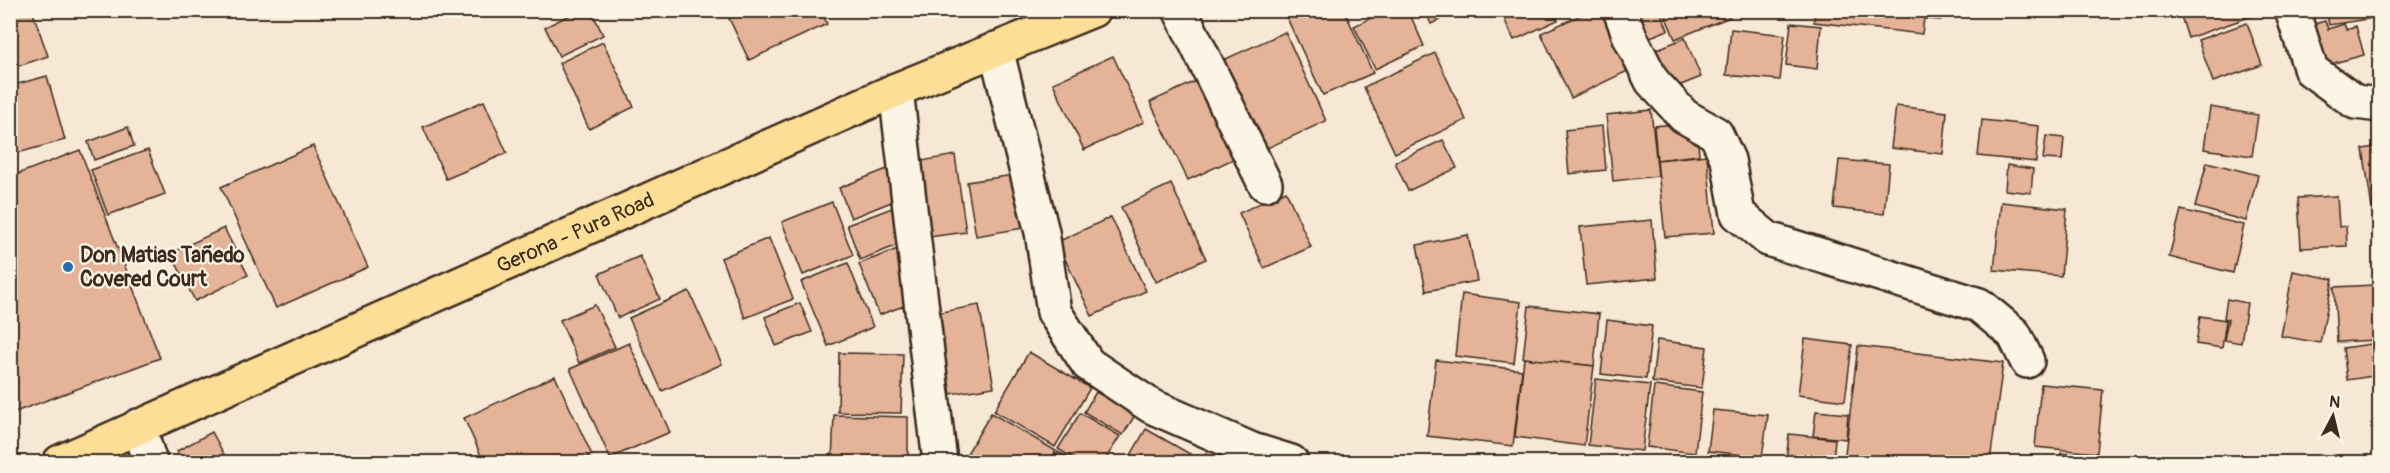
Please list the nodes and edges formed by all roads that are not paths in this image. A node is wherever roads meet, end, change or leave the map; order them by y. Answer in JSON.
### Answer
{"nodes":[{"id":1,"x":1093,"y":10,"type":"edge"},
{"id":2,"x":1180,"y":10,"type":"edge"},
{"id":3,"x":1620,"y":10,"type":"edge"},
{"id":4,"x":2292,"y":10,"type":"edge"},
{"id":5,"x":996,"y":49,"type":"junction"},
{"id":6,"x":896,"y":90,"type":"junction"},
{"id":7,"x":2379,"y":105,"type":"edge"},
{"id":8,"x":1265,"y":184,"type":"dead end"},
{"id":9,"x":2027,"y":361,"type":"dead end"},
{"id":10,"x":138,"y":426,"type":"junction"},
{"id":11,"x":60,"y":462,"type":"edge"},
{"id":12,"x":150,"y":462,"type":"edge"},
{"id":13,"x":940,"y":462,"type":"edge"},
{"id":14,"x":1291,"y":462,"type":"edge"}],
"edges":[{"from":1,"to":5,"type":"main road","name":"Gerona - Pura Road"},
{"from":2,"to":8,"type":"street"},
{"from":3,"to":9,"type":"street"},
{"from":4,"to":7,"type":"street"},
{"from":5,"to":6,"type":"main road","name":"Gerona - Pura Road"},
{"from":5,"to":14,"type":"street"},
{"from":6,"to":10,"type":"main road","name":"Gerona - Pura Road"},
{"from":6,"to":13,"type":"street"},
{"from":10,"to":11,"type":"main road","name":"Gerona - Pura Road"},
{"from":10,"to":12,"type":"street"}]}
